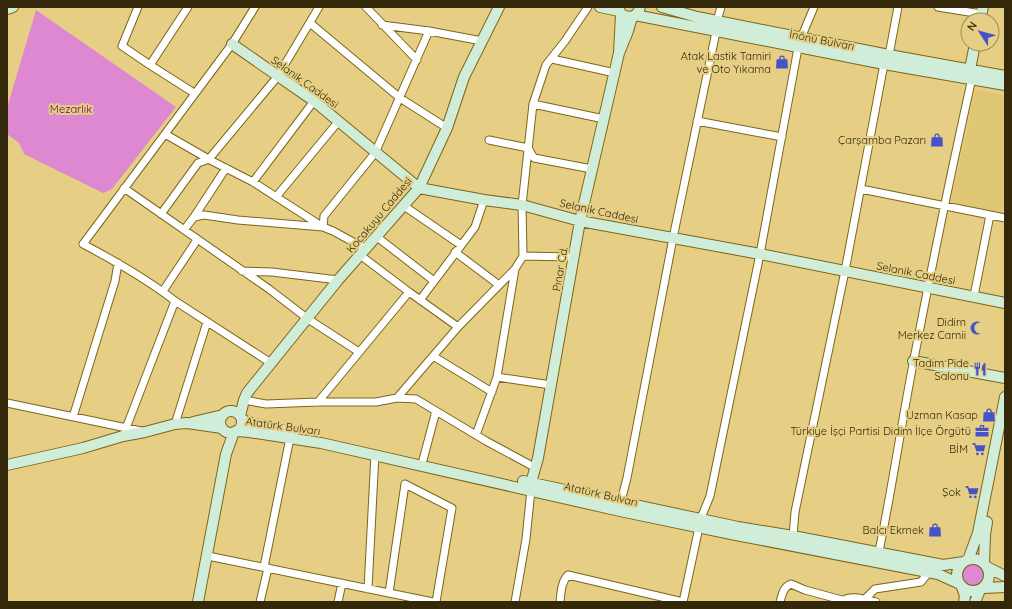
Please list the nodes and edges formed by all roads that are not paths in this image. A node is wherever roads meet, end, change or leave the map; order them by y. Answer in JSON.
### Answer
{"nodes":[{"id":1,"x":13,"y":7,"type":"edge"},
{"id":2,"x":138,"y":7,"type":"edge"},
{"id":3,"x":188,"y":7,"type":"edge"},
{"id":4,"x":255,"y":7,"type":"edge"},
{"id":5,"x":319,"y":7,"type":"edge"},
{"id":6,"x":366,"y":7,"type":"edge"},
{"id":7,"x":499,"y":7,"type":"edge"},
{"id":8,"x":588,"y":7,"type":"edge"},
{"id":9,"x":600,"y":7,"type":"edge"},
{"id":10,"x":662,"y":7,"type":"edge"},
{"id":11,"x":721,"y":7,"type":"edge"},
{"id":12,"x":814,"y":7,"type":"edge"},
{"id":13,"x":898,"y":7,"type":"edge"},
{"id":14,"x":938,"y":7,"type":"edge"},
{"id":15,"x":7,"y":8,"type":"edge"},
{"id":16,"x":628,"y":12,"type":"edge"},
{"id":17,"x":969,"y":12,"type":"edge"},
{"id":18,"x":717,"y":21,"type":"junction"},
{"id":19,"x":310,"y":23,"type":"junction"},
{"id":20,"x":382,"y":24,"type":"junction"},
{"id":21,"x":429,"y":31,"type":"junction"},
{"id":22,"x":716,"y":32,"type":"junction"},
{"id":23,"x":801,"y":38,"type":"junction"},
{"id":24,"x":482,"y":41,"type":"junction"},
{"id":25,"x":232,"y":44,"type":"junction"},
{"id":26,"x":798,"y":48,"type":"junction"},
{"id":27,"x":974,"y":52,"type":"edge"},
{"id":28,"x":552,"y":59,"type":"junction"},
{"id":29,"x":417,"y":60,"type":"junction"},
{"id":30,"x":887,"y":60,"type":"junction"},
{"id":31,"x":150,"y":65,"type":"junction"},
{"id":32,"x":614,"y":73,"type":"junction"},
{"id":33,"x":971,"y":74,"type":"junction"},
{"id":34,"x":278,"y":76,"type":"junction"},
{"id":35,"x":1005,"y":76,"type":"edge"},
{"id":36,"x":1005,"y":85,"type":"edge"},
{"id":37,"x":194,"y":93,"type":"junction"},
{"id":38,"x":400,"y":98,"type":"junction"},
{"id":39,"x":314,"y":101,"type":"junction"},
{"id":40,"x":533,"y":104,"type":"junction"},
{"id":41,"x":604,"y":119,"type":"junction"},
{"id":42,"x":698,"y":121,"type":"junction"},
{"id":43,"x":338,"y":122,"type":"junction"},
{"id":44,"x":447,"y":128,"type":"junction"},
{"id":45,"x":165,"y":134,"type":"junction"},
{"id":46,"x":782,"y":137,"type":"junction"},
{"id":47,"x":489,"y":140,"type":"dead end"},
{"id":48,"x":528,"y":148,"type":"junction"},
{"id":49,"x":375,"y":152,"type":"junction"},
{"id":50,"x":209,"y":159,"type":"junction"},
{"id":51,"x":226,"y":168,"type":"junction"},
{"id":52,"x":592,"y":169,"type":"junction"},
{"id":53,"x":252,"y":182,"type":"junction"},
{"id":54,"x":124,"y":188,"type":"junction"},
{"id":55,"x":419,"y":188,"type":"junction"},
{"id":56,"x":861,"y":189,"type":"junction"},
{"id":57,"x":276,"y":197,"type":"junction"},
{"id":58,"x":484,"y":200,"type":"junction"},
{"id":59,"x":522,"y":205,"type":"junction"},
{"id":60,"x":944,"y":205,"type":"junction"},
{"id":61,"x":404,"y":206,"type":"junction"},
{"id":62,"x":161,"y":214,"type":"junction"},
{"id":63,"x":990,"y":215,"type":"junction"},
{"id":64,"x":194,"y":217,"type":"junction"},
{"id":65,"x":1005,"y":218,"type":"edge"},
{"id":66,"x":580,"y":221,"type":"junction"},
{"id":67,"x":323,"y":227,"type":"junction"},
{"id":68,"x":184,"y":230,"type":"junction"},
{"id":69,"x":377,"y":237,"type":"junction"},
{"id":70,"x":673,"y":238,"type":"junction"},
{"id":71,"x":197,"y":240,"type":"junction"},
{"id":72,"x":461,"y":245,"type":"junction"},
{"id":73,"x":363,"y":252,"type":"junction"},
{"id":74,"x":455,"y":252,"type":"junction"},
{"id":75,"x":760,"y":254,"type":"junction"},
{"id":76,"x":523,"y":256,"type":"junction"},
{"id":77,"x":574,"y":257,"type":"junction"},
{"id":78,"x":118,"y":263,"type":"junction"},
{"id":79,"x":515,"y":269,"type":"junction"},
{"id":80,"x":242,"y":271,"type":"junction"},
{"id":81,"x":845,"y":271,"type":"junction"},
{"id":82,"x":338,"y":280,"type":"junction"},
{"id":83,"x":434,"y":281,"type":"junction"},
{"id":84,"x":498,"y":285,"type":"junction"},
{"id":85,"x":928,"y":288,"type":"junction"},
{"id":86,"x":163,"y":291,"type":"junction"},
{"id":87,"x":409,"y":292,"type":"junction"},
{"id":88,"x":974,"y":296,"type":"junction"},
{"id":89,"x":420,"y":300,"type":"junction"},
{"id":90,"x":175,"y":301,"type":"junction"},
{"id":91,"x":1005,"y":303,"type":"edge"},
{"id":92,"x":308,"y":319,"type":"junction"},
{"id":93,"x":207,"y":322,"type":"junction"},
{"id":94,"x":458,"y":327,"type":"junction"},
{"id":95,"x":359,"y":352,"type":"junction"},
{"id":96,"x":433,"y":356,"type":"junction"},
{"id":97,"x":913,"y":361,"type":"junction"},
{"id":98,"x":271,"y":362,"type":"junction"},
{"id":99,"x":497,"y":377,"type":"junction"},
{"id":100,"x":1005,"y":378,"type":"edge"},
{"id":101,"x":551,"y":385,"type":"junction"},
{"id":102,"x":492,"y":392,"type":"junction"},
{"id":103,"x":1005,"y":397,"type":"edge"},
{"id":104,"x":397,"y":398,"type":"junction"},
{"id":105,"x":244,"y":400,"type":"junction"},
{"id":106,"x":318,"y":402,"type":"junction"},
{"id":107,"x":7,"y":403,"type":"edge"},
{"id":108,"x":436,"y":411,"type":"junction"},
{"id":109,"x":226,"y":413,"type":"junction"},
{"id":110,"x":73,"y":417,"type":"junction"},
{"id":111,"x":241,"y":418,"type":"junction"},
{"id":112,"x":187,"y":423,"type":"junction"},
{"id":113,"x":175,"y":424,"type":"junction"},
{"id":114,"x":230,"y":430,"type":"junction"},
{"id":115,"x":1005,"y":431,"type":"edge"},
{"id":116,"x":124,"y":432,"type":"junction"},
{"id":117,"x":476,"y":435,"type":"junction"},
{"id":118,"x":290,"y":438,"type":"junction"},
{"id":119,"x":375,"y":454,"type":"junction"},
{"id":120,"x":423,"y":460,"type":"junction"},
{"id":121,"x":7,"y":465,"type":"edge"},
{"id":122,"x":536,"y":468,"type":"junction"},
{"id":123,"x":531,"y":486,"type":"junction"},
{"id":124,"x":620,"y":501,"type":"junction"},
{"id":125,"x":700,"y":523,"type":"junction"},
{"id":126,"x":793,"y":536,"type":"junction"},
{"id":127,"x":208,"y":556,"type":"junction"},
{"id":128,"x":878,"y":557,"type":"junction"},
{"id":129,"x":966,"y":561,"type":"junction"},
{"id":130,"x":985,"y":565,"type":"junction"},
{"id":131,"x":266,"y":568,"type":"junction"},
{"id":132,"x":929,"y":572,"type":"junction"},
{"id":133,"x":1005,"y":576,"type":"edge"},
{"id":134,"x":342,"y":583,"type":"junction"},
{"id":135,"x":961,"y":586,"type":"junction"},
{"id":136,"x":1005,"y":587,"type":"edge"},
{"id":137,"x":368,"y":589,"type":"junction"},
{"id":138,"x":982,"y":589,"type":"junction"},
{"id":139,"x":389,"y":593,"type":"junction"},
{"id":140,"x":404,"y":599,"type":"edge"},
{"id":141,"x":865,"y":599,"type":"junction"},
{"id":142,"x":841,"y":601,"type":"edge"},
{"id":143,"x":198,"y":602,"type":"edge"},
{"id":144,"x":260,"y":602,"type":"edge"},
{"id":145,"x":338,"y":602,"type":"edge"},
{"id":146,"x":434,"y":602,"type":"edge"},
{"id":147,"x":515,"y":602,"type":"edge"},
{"id":148,"x":560,"y":602,"type":"edge"},
{"id":149,"x":683,"y":602,"type":"edge"},
{"id":150,"x":780,"y":602,"type":"edge"},
{"id":151,"x":876,"y":602,"type":"edge"},
{"id":152,"x":964,"y":602,"type":"edge"},
{"id":153,"x":975,"y":602,"type":"edge"}],
"edges":[{"from":1,"to":15,"type":"main road"},
{"from":2,"to":31,"type":"street"},
{"from":3,"to":31,"type":"street"},
{"from":4,"to":25,"type":"street"},
{"from":5,"to":19,"type":"street"},
{"from":6,"to":20,"type":"street"},
{"from":7,"to":24,"type":"main road","name":"Kocakuyu Caddesi"},
{"from":8,"to":28,"type":"street"},
{"from":9,"to":16,"type":"main road","name":"İnönü Bulvarı"},
{"from":10,"to":18,"type":"main road","name":"İnönü Bulvarı"},
{"from":11,"to":18,"type":"street"},
{"from":12,"to":23,"type":"street"},
{"from":13,"to":30,"type":"street"},
{"from":14,"to":17,"type":"street"},
{"from":16,"to":22,"type":"main road","name":"İnönü Bulvarı"},
{"from":16,"to":32,"type":"main road","name":"Pınar Cd."},
{"from":18,"to":23,"type":"main road","name":"İnönü Bulvarı"},
{"from":19,"to":34,"type":"street"},
{"from":19,"to":38,"type":"street"},
{"from":20,"to":21,"type":"street"},
{"from":20,"to":29,"type":"street"},
{"from":21,"to":24,"type":"street"},
{"from":21,"to":29,"type":"street"},
{"from":22,"to":26,"type":"main road","name":"İnönü Bulvarı"},
{"from":22,"to":42,"type":"street"},
{"from":23,"to":26,"type":"main road"},
{"from":23,"to":30,"type":"main road","name":"İnönü Bulvarı"},
{"from":24,"to":44,"type":"main road","name":"Kocakuyu Caddesi"},
{"from":25,"to":34,"type":"main road","name":"Selanik Caddesi"},
{"from":25,"to":37,"type":"street"},
{"from":26,"to":30,"type":"main road","name":"İnönü Bulvarı"},
{"from":26,"to":46,"type":"street"},
{"from":27,"to":33,"type":"main road"},
{"from":28,"to":32,"type":"street"},
{"from":28,"to":40,"type":"street"},
{"from":29,"to":38,"type":"street"},
{"from":30,"to":33,"type":"main road","name":"İnönü Bulvarı"},
{"from":30,"to":56,"type":"street"},
{"from":31,"to":37,"type":"street"},
{"from":32,"to":41,"type":"main road","name":"Pınar Cd."},
{"from":33,"to":35,"type":"main road","name":"İnönü Bulvarı"},
{"from":33,"to":36,"type":"main road","name":"İnönü Bulvarı"},
{"from":33,"to":60,"type":"street"},
{"from":34,"to":39,"type":"main road","name":"Selanik Caddesi"},
{"from":34,"to":50,"type":"street"},
{"from":37,"to":45,"type":"street"},
{"from":38,"to":44,"type":"street"},
{"from":38,"to":49,"type":"street"},
{"from":39,"to":43,"type":"main road","name":"Selanik Caddesi"},
{"from":39,"to":53,"type":"street"},
{"from":40,"to":41,"type":"street"},
{"from":40,"to":48,"type":"street"},
{"from":41,"to":52,"type":"main road","name":"Pınar Cd."},
{"from":42,"to":46,"type":"street"},
{"from":42,"to":70,"type":"street"},
{"from":43,"to":49,"type":"main road","name":"Selanik Caddesi"},
{"from":43,"to":57,"type":"street"},
{"from":44,"to":55,"type":"main road","name":"Kocakuyu Caddesi"},
{"from":45,"to":50,"type":"street"},
{"from":45,"to":54,"type":"street"},
{"from":46,"to":75,"type":"street"},
{"from":47,"to":48,"type":"street"},
{"from":48,"to":52,"type":"street"},
{"from":48,"to":59,"type":"street"},
{"from":49,"to":55,"type":"main road","name":"Selanik Caddesi"},
{"from":49,"to":67,"type":"street"},
{"from":50,"to":51,"type":"street"},
{"from":50,"to":62,"type":"street"},
{"from":51,"to":53,"type":"street"},
{"from":51,"to":64,"type":"street"},
{"from":52,"to":66,"type":"main road","name":"Pınar Cd."},
{"from":53,"to":57,"type":"street"},
{"from":54,"to":62,"type":"street"},
{"from":54,"to":78,"type":"street"},
{"from":55,"to":58,"type":"main road","name":"Selanik Caddesi"},
{"from":55,"to":61,"type":"main road","name":"Kocakuyu Caddesi"},
{"from":56,"to":60,"type":"street"},
{"from":56,"to":81,"type":"street"},
{"from":57,"to":67,"type":"street"},
{"from":58,"to":59,"type":"main road","name":"Selanik Caddesi"},
{"from":58,"to":72,"type":"street"},
{"from":59,"to":66,"type":"main road","name":"Selanik Caddesi"},
{"from":59,"to":76,"type":"street"},
{"from":60,"to":63,"type":"street"},
{"from":60,"to":85,"type":"street"},
{"from":61,"to":69,"type":"main road","name":"Kocakuyu Caddesi"},
{"from":61,"to":72,"type":"street"},
{"from":62,"to":68,"type":"street"},
{"from":63,"to":65,"type":"street"},
{"from":63,"to":88,"type":"street"},
{"from":64,"to":67,"type":"street"},
{"from":64,"to":68,"type":"street"},
{"from":66,"to":70,"type":"main road","name":"Selanik Caddesi"},
{"from":66,"to":77,"type":"main road","name":"Pınar Cd."},
{"from":67,"to":73,"type":"street"},
{"from":68,"to":71,"type":"street"},
{"from":69,"to":73,"type":"main road","name":"Kocakuyu Caddesi"},
{"from":69,"to":83,"type":"street"},
{"from":70,"to":75,"type":"main road","name":"Selanik Caddesi"},
{"from":70,"to":124,"type":"street"},
{"from":71,"to":80,"type":"street"},
{"from":71,"to":86,"type":"street"},
{"from":72,"to":74,"type":"street"},
{"from":73,"to":82,"type":"main road","name":"Kocakuyu Caddesi"},
{"from":73,"to":87,"type":"street"},
{"from":74,"to":83,"type":"street"},
{"from":74,"to":84,"type":"street"},
{"from":75,"to":81,"type":"main road","name":"Selanik Caddesi"},
{"from":75,"to":125,"type":"street"},
{"from":76,"to":77,"type":"street"},
{"from":76,"to":79,"type":"street"},
{"from":77,"to":101,"type":"main road","name":"Pınar Cd."},
{"from":78,"to":86,"type":"street"},
{"from":78,"to":110,"type":"street"},
{"from":79,"to":84,"type":"street"},
{"from":79,"to":99,"type":"street"},
{"from":80,"to":82,"type":"street"},
{"from":80,"to":92,"type":"street"},
{"from":81,"to":85,"type":"main road","name":"Selanik Caddesi"},
{"from":81,"to":126,"type":"street"},
{"from":82,"to":92,"type":"main road","name":"Kocakuyu Caddesi"},
{"from":83,"to":89,"type":"street"},
{"from":84,"to":94,"type":"street"},
{"from":85,"to":88,"type":"main road","name":"Selanik Caddesi"},
{"from":85,"to":97,"type":"street"},
{"from":86,"to":90,"type":"street"},
{"from":87,"to":89,"type":"street"},
{"from":87,"to":95,"type":"street"},
{"from":88,"to":91,"type":"main road","name":"Selanik Caddesi"},
{"from":89,"to":94,"type":"street"},
{"from":90,"to":93,"type":"street"},
{"from":90,"to":116,"type":"street"},
{"from":92,"to":95,"type":"street"},
{"from":92,"to":98,"type":"main road","name":"Kocakuyu Caddesi"},
{"from":93,"to":98,"type":"street"},
{"from":93,"to":113,"type":"street"},
{"from":94,"to":96,"type":"street"},
{"from":95,"to":106,"type":"street"},
{"from":96,"to":102,"type":"street"},
{"from":96,"to":104,"type":"street"},
{"from":97,"to":100,"type":"main road"},
{"from":97,"to":128,"type":"street"},
{"from":98,"to":105,"type":"main road","name":"Kocakuyu Caddesi"},
{"from":99,"to":101,"type":"street"},
{"from":99,"to":102,"type":"street"},
{"from":101,"to":122,"type":"main road","name":"Pınar Cd."},
{"from":102,"to":117,"type":"street"},
{"from":103,"to":129,"type":"main road"},
{"from":104,"to":106,"type":"street"},
{"from":104,"to":108,"type":"street"},
{"from":105,"to":106,"type":"street"},
{"from":105,"to":109,"type":"main road"},
{"from":105,"to":111,"type":"main road","name":"Kocakuyu Caddesi"},
{"from":107,"to":110,"type":"street"},
{"from":108,"to":117,"type":"street"},
{"from":108,"to":120,"type":"street"},
{"from":109,"to":111,"type":"main road"},
{"from":109,"to":112,"type":"main road","name":"Atatürk Bulvarı"},
{"from":109,"to":114,"type":"main road"},
{"from":110,"to":116,"type":"street"},
{"from":111,"to":114,"type":"main road"},
{"from":111,"to":120,"type":"main road","name":"Atatürk Bulvarı"},
{"from":112,"to":113,"type":"main road","name":"Atatürk Bulvarı"},
{"from":112,"to":114,"type":"main road","name":"Atatürk Bulvarı"},
{"from":113,"to":116,"type":"main road","name":"Atatürk Bulvarı"},
{"from":114,"to":118,"type":"main road","name":"Atatürk Bulvarı"},
{"from":114,"to":127,"type":"main road"},
{"from":115,"to":130,"type":"main road"},
{"from":116,"to":121,"type":"main road","name":"Atatürk Bulvarı"},
{"from":117,"to":122,"type":"street"},
{"from":118,"to":119,"type":"main road","name":"Atatürk Bulvarı"},
{"from":118,"to":131,"type":"street"},
{"from":119,"to":123,"type":"main road","name":"Atatürk Bulvarı"},
{"from":119,"to":137,"type":"street"},
{"from":120,"to":123,"type":"main road","name":"Atatürk Bulvarı"},
{"from":122,"to":123,"type":"main road","name":"Pınar Cd."},
{"from":123,"to":124,"type":"main road","name":"Atatürk Bulvarı"},
{"from":123,"to":125,"type":"main road","name":"Atatürk Bulvarı"},
{"from":123,"to":147,"type":"street"},
{"from":124,"to":125,"type":"main road","name":"Atatürk Bulvarı"},
{"from":125,"to":126,"type":"main road","name":"Atatürk Bulvarı"},
{"from":125,"to":128,"type":"main road","name":"Atatürk Bulvarı"},
{"from":125,"to":149,"type":"street"},
{"from":126,"to":128,"type":"main road","name":"Atatürk Bulvarı"},
{"from":127,"to":131,"type":"street"},
{"from":127,"to":143,"type":"main road"},
{"from":128,"to":129,"type":"main road","name":"Atatürk Bulvarı"},
{"from":128,"to":132,"type":"main road","name":"Atatürk Bulvarı"},
{"from":129,"to":130,"type":"main road"},
{"from":129,"to":135,"type":"main road"},
{"from":130,"to":133,"type":"main road"},
{"from":130,"to":138,"type":"main road"},
{"from":131,"to":134,"type":"street"},
{"from":131,"to":144,"type":"street"},
{"from":132,"to":135,"type":"main road","name":"Atatürk Bulvarı"},
{"from":132,"to":141,"type":"street"},
{"from":134,"to":137,"type":"street"},
{"from":134,"to":145,"type":"street"},
{"from":135,"to":138,"type":"main road"},
{"from":135,"to":152,"type":"main road"},
{"from":136,"to":138,"type":"main road"},
{"from":137,"to":139,"type":"street"},
{"from":138,"to":153,"type":"main road"},
{"from":139,"to":140,"type":"street"},
{"from":139,"to":146,"type":"street"},
{"from":140,"to":146,"type":"street"},
{"from":141,"to":142,"type":"street"},
{"from":141,"to":151,"type":"street"},
{"from":142,"to":150,"type":"street"},
{"from":148,"to":149,"type":"street"}]}
